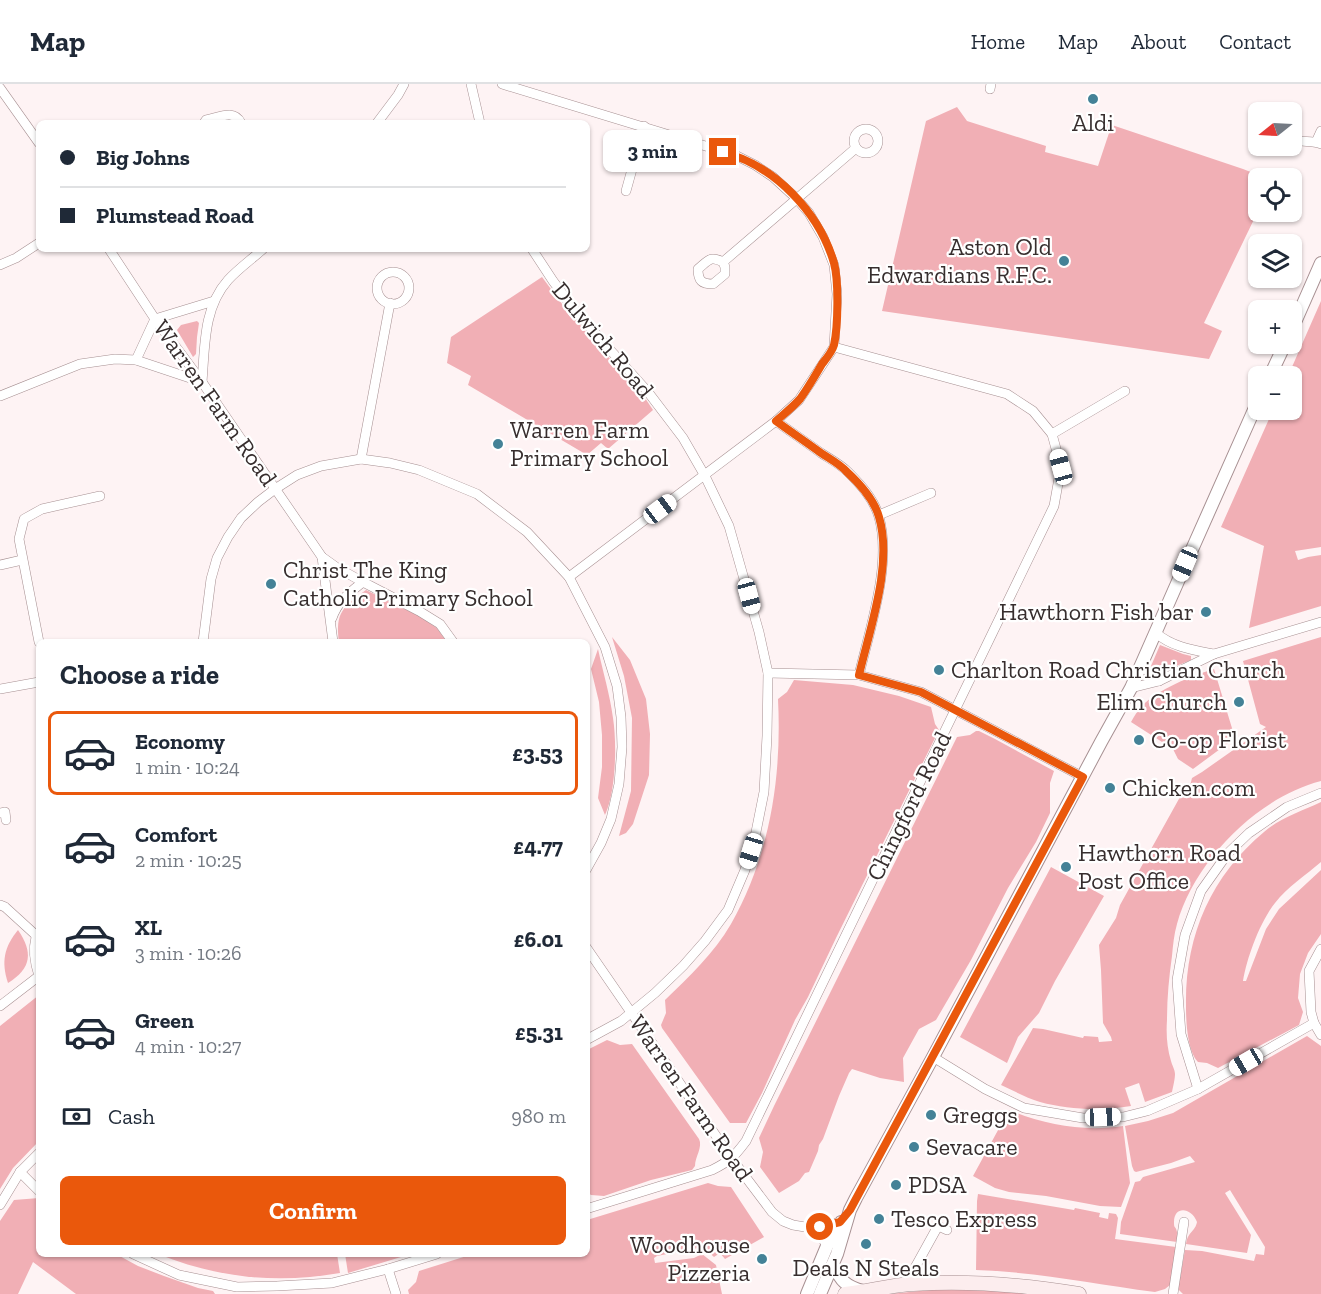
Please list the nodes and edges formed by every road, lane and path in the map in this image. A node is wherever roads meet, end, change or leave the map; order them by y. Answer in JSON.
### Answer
{"nodes":[{"id":1,"x":404,"y":84,"type":"edge"},
{"id":2,"x":471,"y":84,"type":"edge"},
{"id":3,"x":502,"y":84,"type":"edge"},
{"id":4,"x":0,"y":88,"type":"edge"},
{"id":5,"x":207,"y":120,"type":"edge"},
{"id":6,"x":239,"y":120,"type":"edge"},
{"id":7,"x":379,"y":120,"type":"edge"},
{"id":8,"x":479,"y":120,"type":"edge"},
{"id":9,"x":644,"y":126,"type":"junction"},
{"id":10,"x":1321,"y":131,"type":"edge"},
{"id":11,"x":36,"y":139,"type":"edge"},
{"id":12,"x":1302,"y":142,"type":"edge"},
{"id":13,"x":1319,"y":143,"type":"edge"},
{"id":14,"x":856,"y":148,"type":"dead end"},
{"id":15,"x":626,"y":191,"type":"dead end"},
{"id":16,"x":797,"y":199,"type":"junction"},
{"id":17,"x":36,"y":245,"type":"edge"},
{"id":18,"x":111,"y":252,"type":"edge"},
{"id":19,"x":260,"y":252,"type":"edge"},
{"id":20,"x":534,"y":252,"type":"edge"},
{"id":21,"x":723,"y":262,"type":"dead end"},
{"id":22,"x":1321,"y":263,"type":"edge"},
{"id":23,"x":0,"y":265,"type":"edge"},
{"id":24,"x":214,"y":302,"type":"junction"},
{"id":25,"x":390,"y":303,"type":"dead end"},
{"id":26,"x":1302,"y":306,"type":"edge"},
{"id":27,"x":155,"y":319,"type":"junction"},
{"id":28,"x":834,"y":347,"type":"junction"},
{"id":29,"x":136,"y":360,"type":"junction"},
{"id":30,"x":202,"y":382,"type":"junction"},
{"id":31,"x":1125,"y":391,"type":"dead end"},
{"id":32,"x":0,"y":396,"type":"edge"},
{"id":33,"x":1250,"y":420,"type":"edge"},
{"id":34,"x":776,"y":421,"type":"junction"},
{"id":35,"x":1053,"y":434,"type":"junction"},
{"id":36,"x":361,"y":459,"type":"junction"},
{"id":37,"x":705,"y":476,"type":"junction"},
{"id":38,"x":275,"y":489,"type":"junction"},
{"id":39,"x":931,"y":493,"type":"dead end"},
{"id":40,"x":100,"y":496,"type":"dead end"},
{"id":41,"x":879,"y":515,"type":"junction"},
{"id":42,"x":322,"y":557,"type":"junction"},
{"id":43,"x":22,"y":560,"type":"junction"},
{"id":44,"x":0,"y":565,"type":"edge"},
{"id":45,"x":569,"y":577,"type":"junction"},
{"id":46,"x":363,"y":582,"type":"junction"},
{"id":47,"x":331,"y":620,"type":"junction"},
{"id":48,"x":1321,"y":622,"type":"edge"},
{"id":49,"x":1156,"y":633,"type":"junction"},
{"id":50,"x":38,"y":639,"type":"edge"},
{"id":51,"x":203,"y":639,"type":"edge"},
{"id":52,"x":333,"y":639,"type":"edge"},
{"id":53,"x":451,"y":639,"type":"edge"},
{"id":54,"x":1214,"y":654,"type":"junction"},
{"id":55,"x":1142,"y":666,"type":"junction"},
{"id":56,"x":768,"y":673,"type":"junction"},
{"id":57,"x":859,"y":675,"type":"junction"},
{"id":58,"x":1159,"y":681,"type":"junction"},
{"id":59,"x":36,"y":683,"type":"edge"},
{"id":60,"x":1131,"y":688,"type":"junction"},
{"id":61,"x":0,"y":689,"type":"edge"},
{"id":62,"x":956,"y":710,"type":"junction"},
{"id":63,"x":1083,"y":777,"type":"junction"},
{"id":64,"x":1321,"y":793,"type":"edge"},
{"id":65,"x":590,"y":863,"type":"edge"},
{"id":66,"x":0,"y":905,"type":"edge"},
{"id":67,"x":36,"y":935,"type":"edge"},
{"id":68,"x":36,"y":940,"type":"edge"},
{"id":69,"x":1321,"y":950,"type":"edge"},
{"id":70,"x":590,"y":953,"type":"edge"},
{"id":71,"x":36,"y":965,"type":"edge"},
{"id":72,"x":36,"y":978,"type":"edge"},
{"id":73,"x":0,"y":1006,"type":"edge"},
{"id":74,"x":631,"y":1013,"type":"junction"},
{"id":75,"x":1314,"y":1023,"type":"junction"},
{"id":76,"x":1321,"y":1035,"type":"edge"},
{"id":77,"x":590,"y":1038,"type":"edge"},
{"id":78,"x":933,"y":1057,"type":"junction"},
{"id":79,"x":1198,"y":1089,"type":"junction"},
{"id":80,"x":36,"y":1156,"type":"edge"},
{"id":81,"x":732,"y":1159,"type":"junction"},
{"id":82,"x":20,"y":1172,"type":"junction"},
{"id":83,"x":36,"y":1188,"type":"edge"},
{"id":84,"x":0,"y":1205,"type":"edge"},
{"id":85,"x":590,"y":1208,"type":"edge"},
{"id":86,"x":1184,"y":1222,"type":"dead end"},
{"id":87,"x":842,"y":1225,"type":"junction"},
{"id":88,"x":811,"y":1228,"type":"junction"},
{"id":89,"x":947,"y":1230,"type":"dead end"},
{"id":90,"x":827,"y":1246,"type":"junction"},
{"id":91,"x":140,"y":1257,"type":"edge"},
{"id":92,"x":427,"y":1257,"type":"edge"},
{"id":93,"x":833,"y":1264,"type":"junction"},
{"id":94,"x":388,"y":1269,"type":"junction"},
{"id":95,"x":911,"y":1284,"type":"junction"},
{"id":96,"x":237,"y":1290,"type":"edge"},
{"id":97,"x":867,"y":1292,"type":"junction"},
{"id":98,"x":396,"y":1294,"type":"edge"},
{"id":99,"x":807,"y":1294,"type":"edge"},
{"id":100,"x":820,"y":1294,"type":"edge"},
{"id":101,"x":845,"y":1294,"type":"edge"},
{"id":102,"x":1079,"y":1294,"type":"edge"},
{"id":103,"x":1173,"y":1294,"type":"edge"}],
"edges":[{"from":1,"to":7,"type":"street"},
{"from":2,"to":8,"type":"street"},
{"from":3,"to":9,"type":"street"},
{"from":4,"to":11,"type":"street"},
{"from":5,"to":6,"type":"street"},
{"from":9,"to":15,"type":"street"},
{"from":9,"to":16,"type":"street"},
{"from":10,"to":13,"type":"street"},
{"from":12,"to":13,"type":"street"},
{"from":14,"to":16,"type":"street"},
{"from":16,"to":21,"type":"street"},
{"from":16,"to":28,"type":"street"},
{"from":17,"to":23,"type":"street"},
{"from":18,"to":27,"type":"street","name":"Warren Farm Road"},
{"from":19,"to":24,"type":"street"},
{"from":20,"to":37,"type":"street","name":"Dulwich Road"},
{"from":22,"to":26,"type":"street"},
{"from":24,"to":27,"type":"street"},
{"from":24,"to":30,"type":"street"},
{"from":25,"to":36,"type":"street"},
{"from":27,"to":29,"type":"street"},
{"from":27,"to":30,"type":"street","name":"Warren Farm Road"},
{"from":28,"to":34,"type":"street"},
{"from":28,"to":35,"type":"street","name":"Chingford Road"},
{"from":29,"to":30,"type":"street"},
{"from":29,"to":32,"type":"street"},
{"from":30,"to":38,"type":"street","name":"Warren Farm Road"},
{"from":31,"to":35,"type":"street"},
{"from":33,"to":49,"type":"street"},
{"from":34,"to":37,"type":"street"},
{"from":34,"to":41,"type":"street"},
{"from":35,"to":62,"type":"street","name":"Chingford Road"},
{"from":36,"to":38,"type":"street"},
{"from":36,"to":45,"type":"street"},
{"from":37,"to":45,"type":"street"},
{"from":37,"to":56,"type":"street","name":"Dulwich Road"},
{"from":38,"to":42,"type":"street","name":"Warren Farm Road"},
{"from":38,"to":51,"type":"street"},
{"from":39,"to":41,"type":"street"},
{"from":40,"to":43,"type":"street"},
{"from":41,"to":57,"type":"street"},
{"from":42,"to":46,"type":"street","name":"Warren Farm Road"},
{"from":42,"to":47,"type":"street","name":"Warren Farm Road"},
{"from":43,"to":44,"type":"street"},
{"from":43,"to":50,"type":"street"},
{"from":45,"to":65,"type":"street"},
{"from":46,"to":47,"type":"street"},
{"from":46,"to":53,"type":"street","name":"Warren Farm Road"},
{"from":47,"to":52,"type":"street","name":"Warren Farm Road"},
{"from":48,"to":54,"type":"street"},
{"from":49,"to":54,"type":"street"},
{"from":49,"to":55,"type":"street"},
{"from":54,"to":58,"type":"street"},
{"from":55,"to":58,"type":"street"},
{"from":55,"to":60,"type":"street"},
{"from":56,"to":57,"type":"street"},
{"from":56,"to":74,"type":"street","name":"Dulwich Road"},
{"from":57,"to":62,"type":"street"},
{"from":58,"to":60,"type":"street"},
{"from":59,"to":61,"type":"street"},
{"from":60,"to":63,"type":"street"},
{"from":62,"to":63,"type":"street"},
{"from":62,"to":81,"type":"street","name":"Chingford Road"},
{"from":63,"to":78,"type":"street"},
{"from":64,"to":79,"type":"street"},
{"from":66,"to":67,"type":"street"},
{"from":68,"to":71,"type":"street"},
{"from":69,"to":75,"type":"street"},
{"from":70,"to":74,"type":"street","name":"Warren Farm Road"},
{"from":72,"to":73,"type":"street"},
{"from":74,"to":77,"type":"street","name":"Dulwich Road"},
{"from":74,"to":81,"type":"street","name":"Warren Farm Road"},
{"from":75,"to":76,"type":"street"},
{"from":75,"to":79,"type":"street"},
{"from":78,"to":79,"type":"street"},
{"from":78,"to":87,"type":"street"},
{"from":80,"to":82,"type":"street"},
{"from":81,"to":85,"type":"street"},
{"from":81,"to":88,"type":"street","name":"Warren Farm Road"},
{"from":82,"to":83,"type":"street"},
{"from":82,"to":84,"type":"street"},
{"from":86,"to":103,"type":"street"},
{"from":87,"to":88,"type":"street","name":"Warren Farm Road"},
{"from":87,"to":90,"type":"street"},
{"from":87,"to":93,"type":"street"},
{"from":88,"to":90,"type":"street"},
{"from":89,"to":95,"type":"street"},
{"from":90,"to":99,"type":"street"},
{"from":91,"to":96,"type":"street"},
{"from":92,"to":94,"type":"street"},
{"from":93,"to":97,"type":"street"},
{"from":93,"to":100,"type":"street"},
{"from":94,"to":96,"type":"street"},
{"from":94,"to":98,"type":"street"},
{"from":95,"to":97,"type":"main road"},
{"from":95,"to":102,"type":"main road"},
{"from":97,"to":101,"type":"main road"}]}
